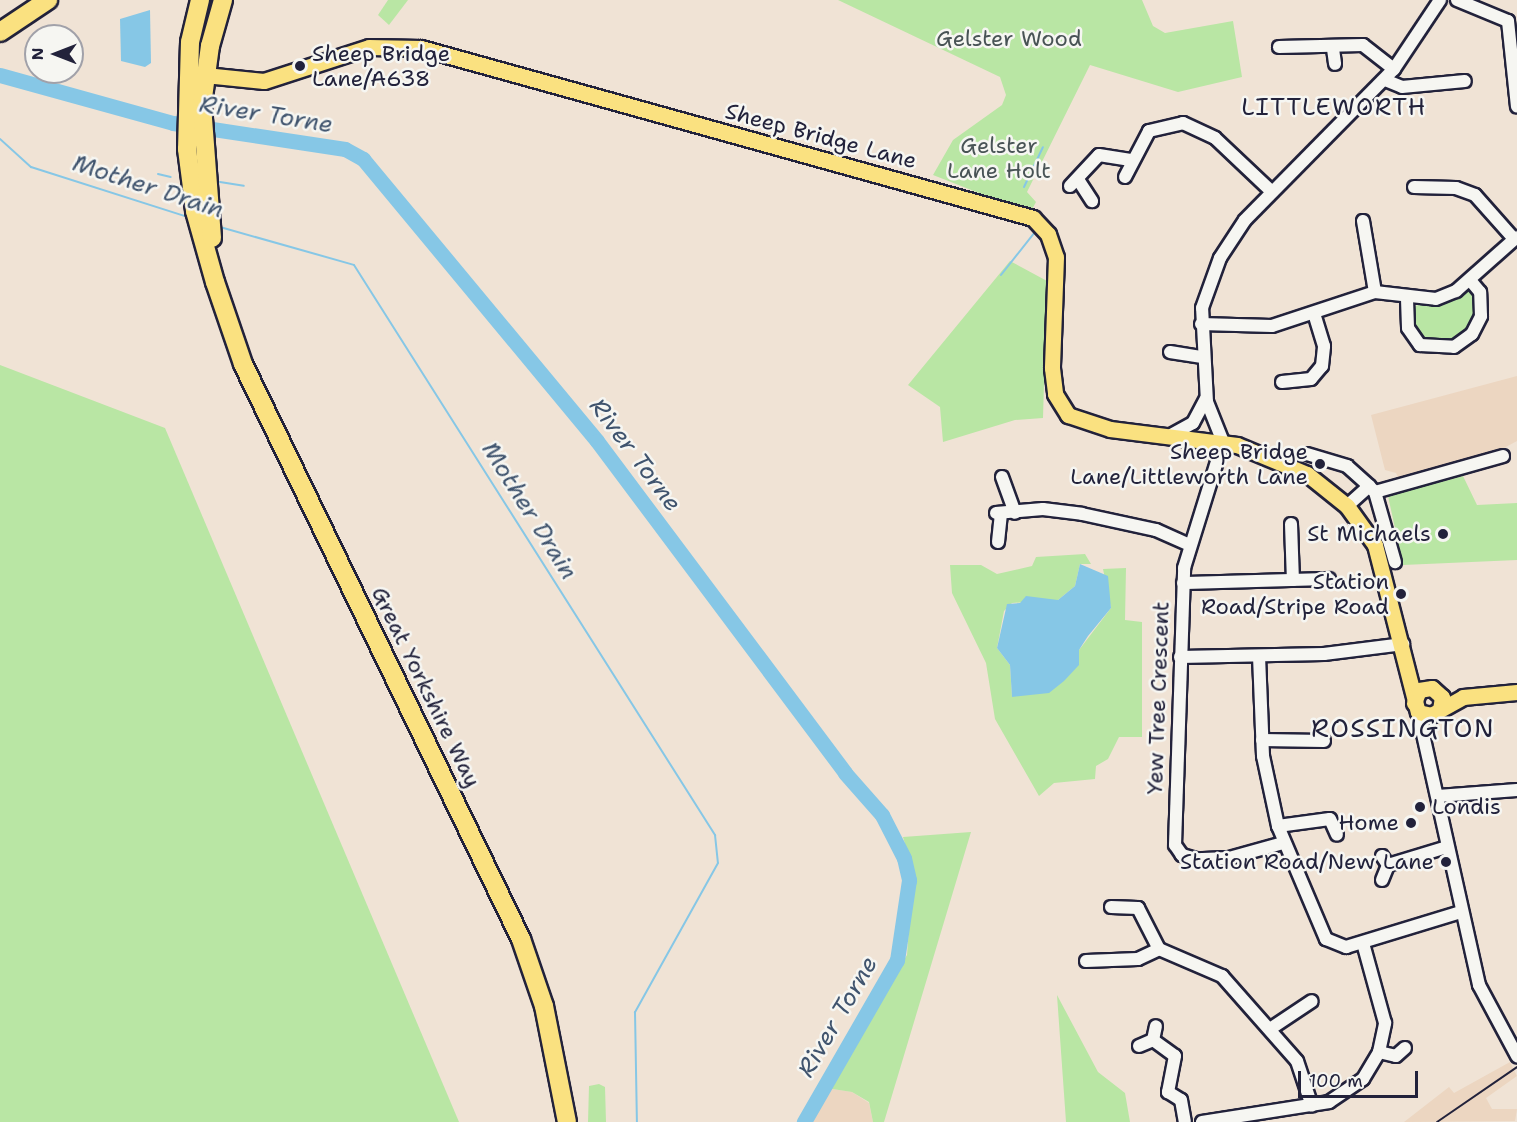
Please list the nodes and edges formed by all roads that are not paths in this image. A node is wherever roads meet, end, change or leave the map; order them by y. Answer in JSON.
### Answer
{"nodes":[{"id":1,"x":48,"y":0,"type":"edge"},
{"id":2,"x":189,"y":0,"type":"edge"},
{"id":3,"x":200,"y":0,"type":"edge"},
{"id":4,"x":223,"y":0,"type":"edge"},
{"id":5,"x":1440,"y":0,"type":"edge"},
{"id":6,"x":1457,"y":0,"type":"edge"},
{"id":7,"x":193,"y":20,"type":"junction"},
{"id":8,"x":0,"y":32,"type":"edge"},
{"id":9,"x":1515,"y":33,"type":"edge"},
{"id":10,"x":1279,"y":47,"type":"dead end"},
{"id":11,"x":1333,"y":49,"type":"junction"},
{"id":12,"x":1335,"y":64,"type":"dead end"},
{"id":13,"x":1394,"y":69,"type":"junction"},
{"id":14,"x":197,"y":74,"type":"junction"},
{"id":15,"x":1384,"y":80,"type":"junction"},
{"id":16,"x":1465,"y":81,"type":"dead end"},
{"id":17,"x":1517,"y":107,"type":"edge"},
{"id":18,"x":1131,"y":160,"type":"junction"},
{"id":19,"x":1125,"y":177,"type":"dead end"},
{"id":20,"x":1414,"y":187,"type":"dead end"},
{"id":21,"x":1271,"y":191,"type":"junction"},
{"id":22,"x":1092,"y":201,"type":"dead end"},
{"id":23,"x":1363,"y":221,"type":"dead end"},
{"id":24,"x":1515,"y":238,"type":"edge"},
{"id":25,"x":1470,"y":280,"type":"junction"},
{"id":26,"x":1375,"y":292,"type":"junction"},
{"id":27,"x":1407,"y":299,"type":"junction"},
{"id":28,"x":1314,"y":314,"type":"junction"},
{"id":29,"x":1201,"y":324,"type":"junction"},
{"id":30,"x":1170,"y":352,"type":"dead end"},
{"id":31,"x":1201,"y":357,"type":"junction"},
{"id":32,"x":1287,"y":378,"type":"dead end"},
{"id":33,"x":1206,"y":399,"type":"junction"},
{"id":34,"x":1171,"y":435,"type":"junction"},
{"id":35,"x":1222,"y":442,"type":"junction"},
{"id":36,"x":1307,"y":454,"type":"dead end"},
{"id":37,"x":1503,"y":456,"type":"dead end"},
{"id":38,"x":1002,"y":477,"type":"dead end"},
{"id":39,"x":1372,"y":489,"type":"junction"},
{"id":40,"x":1347,"y":506,"type":"junction"},
{"id":41,"x":1015,"y":513,"type":"junction"},
{"id":42,"x":1291,"y":524,"type":"dead end"},
{"id":43,"x":999,"y":542,"type":"dead end"},
{"id":44,"x":1189,"y":544,"type":"junction"},
{"id":45,"x":1395,"y":562,"type":"dead end"},
{"id":46,"x":1329,"y":579,"type":"dead end"},
{"id":47,"x":1293,"y":580,"type":"junction"},
{"id":48,"x":1183,"y":583,"type":"junction"},
{"id":49,"x":1404,"y":650,"type":"junction"},
{"id":50,"x":1259,"y":656,"type":"junction"},
{"id":51,"x":1180,"y":657,"type":"junction"},
{"id":52,"x":1434,"y":689,"type":"junction"},
{"id":53,"x":1517,"y":692,"type":"edge"},
{"id":54,"x":1463,"y":697,"type":"junction"},
{"id":55,"x":1517,"y":698,"type":"edge"},
{"id":56,"x":1416,"y":707,"type":"junction"},
{"id":57,"x":1439,"y":710,"type":"junction"},
{"id":58,"x":1262,"y":740,"type":"junction"},
{"id":59,"x":1425,"y":740,"type":"junction"},
{"id":60,"x":1324,"y":741,"type":"dead end"},
{"id":61,"x":1517,"y":790,"type":"edge"},
{"id":62,"x":1438,"y":796,"type":"junction"},
{"id":63,"x":1278,"y":826,"type":"junction"},
{"id":64,"x":1337,"y":834,"type":"dead end"},
{"id":65,"x":1283,"y":843,"type":"junction"},
{"id":66,"x":1447,"y":847,"type":"junction"},
{"id":67,"x":1382,"y":880,"type":"dead end"},
{"id":68,"x":1111,"y":907,"type":"dead end"},
{"id":69,"x":1461,"y":912,"type":"junction"},
{"id":70,"x":1363,"y":943,"type":"junction"},
{"id":71,"x":1159,"y":949,"type":"junction"},
{"id":72,"x":1091,"y":955,"type":"dead end"},
{"id":73,"x":1308,"y":1008,"type":"dead end"},
{"id":74,"x":1156,"y":1026,"type":"dead end"},
{"id":75,"x":1270,"y":1029,"type":"junction"},
{"id":76,"x":1153,"y":1040,"type":"junction"},
{"id":77,"x":1138,"y":1046,"type":"dead end"},
{"id":78,"x":1405,"y":1048,"type":"dead end"},
{"id":79,"x":1379,"y":1052,"type":"junction"},
{"id":80,"x":1517,"y":1056,"type":"edge"},
{"id":81,"x":1312,"y":1106,"type":"junction"},
{"id":82,"x":1278,"y":1117,"type":"edge"},
{"id":83,"x":567,"y":1122,"type":"edge"},
{"id":84,"x":1185,"y":1122,"type":"edge"},
{"id":85,"x":1202,"y":1122,"type":"edge"}],
"edges":[{"from":1,"to":8,"type":"highway"},
{"from":2,"to":7,"type":"highway"},
{"from":3,"to":7,"type":"highway","name":"Great Yorkshire Way"},
{"from":4,"to":14,"type":"highway","name":"Great Yorkshire Way"},
{"from":5,"to":13,"type":"street"},
{"from":6,"to":9,"type":"street"},
{"from":7,"to":14,"type":"highway","name":"Great Yorkshire Way"},
{"from":9,"to":17,"type":"street"},
{"from":10,"to":11,"type":"street"},
{"from":11,"to":12,"type":"street"},
{"from":11,"to":13,"type":"street"},
{"from":13,"to":15,"type":"street"},
{"from":14,"to":34,"type":"main road","name":"Sheep Bridge Lane"},
{"from":14,"to":83,"type":"highway","name":"Great Yorkshire Way"},
{"from":15,"to":16,"type":"street"},
{"from":15,"to":21,"type":"street"},
{"from":18,"to":19,"type":"street"},
{"from":18,"to":21,"type":"street"},
{"from":18,"to":22,"type":"street"},
{"from":20,"to":24,"type":"street"},
{"from":21,"to":29,"type":"street"},
{"from":23,"to":26,"type":"street"},
{"from":24,"to":25,"type":"street"},
{"from":25,"to":27,"type":"street"},
{"from":25,"to":27,"type":"street"},
{"from":26,"to":27,"type":"street"},
{"from":26,"to":28,"type":"street"},
{"from":28,"to":29,"type":"street"},
{"from":28,"to":32,"type":"street"},
{"from":29,"to":31,"type":"street"},
{"from":30,"to":31,"type":"street"},
{"from":31,"to":33,"type":"street"},
{"from":33,"to":34,"type":"street"},
{"from":33,"to":35,"type":"street"},
{"from":34,"to":35,"type":"main road","name":"Sheep Bridge Lane"},
{"from":35,"to":40,"type":"main road","name":"Sheep Bridge Lane"},
{"from":35,"to":44,"type":"street","name":"Yew Tree Crescent"},
{"from":36,"to":39,"type":"street"},
{"from":37,"to":39,"type":"street"},
{"from":38,"to":41,"type":"street"},
{"from":39,"to":40,"type":"street"},
{"from":39,"to":45,"type":"street"},
{"from":40,"to":49,"type":"main road","name":"Sheep Bridge Lane"},
{"from":41,"to":43,"type":"street"},
{"from":41,"to":44,"type":"street"},
{"from":42,"to":47,"type":"street"},
{"from":44,"to":48,"type":"street","name":"Yew Tree Crescent"},
{"from":46,"to":47,"type":"street"},
{"from":47,"to":48,"type":"street"},
{"from":48,"to":51,"type":"street","name":"Yew Tree Crescent"},
{"from":49,"to":50,"type":"street"},
{"from":49,"to":52,"type":"main road","name":"Sheep Bridge Lane"},
{"from":49,"to":56,"type":"main road","name":"Sheep Bridge Lane"},
{"from":50,"to":51,"type":"street"},
{"from":50,"to":58,"type":"street"},
{"from":51,"to":65,"type":"street","name":"Yew Tree Crescent"},
{"from":52,"to":54,"type":"main road"},
{"from":52,"to":56,"type":"main road"},
{"from":52,"to":57,"type":"main road"},
{"from":53,"to":54,"type":"main road"},
{"from":53,"to":55,"type":"street"},
{"from":54,"to":57,"type":"main road"},
{"from":56,"to":57,"type":"main road"},
{"from":56,"to":59,"type":"street"},
{"from":57,"to":59,"type":"street"},
{"from":58,"to":60,"type":"street"},
{"from":58,"to":63,"type":"street"},
{"from":59,"to":62,"type":"street"},
{"from":61,"to":62,"type":"street"},
{"from":62,"to":66,"type":"street"},
{"from":63,"to":64,"type":"street"},
{"from":63,"to":65,"type":"street"},
{"from":65,"to":70,"type":"street"},
{"from":66,"to":67,"type":"street"},
{"from":66,"to":69,"type":"street"},
{"from":68,"to":71,"type":"street"},
{"from":69,"to":70,"type":"street"},
{"from":69,"to":80,"type":"street"},
{"from":70,"to":79,"type":"street"},
{"from":71,"to":72,"type":"street"},
{"from":71,"to":75,"type":"street"},
{"from":73,"to":75,"type":"street"},
{"from":74,"to":76,"type":"street"},
{"from":75,"to":81,"type":"street"},
{"from":76,"to":77,"type":"street"},
{"from":76,"to":84,"type":"street"},
{"from":78,"to":79,"type":"street"},
{"from":79,"to":81,"type":"street"},
{"from":81,"to":82,"type":"street"},
{"from":82,"to":85,"type":"street"}]}
